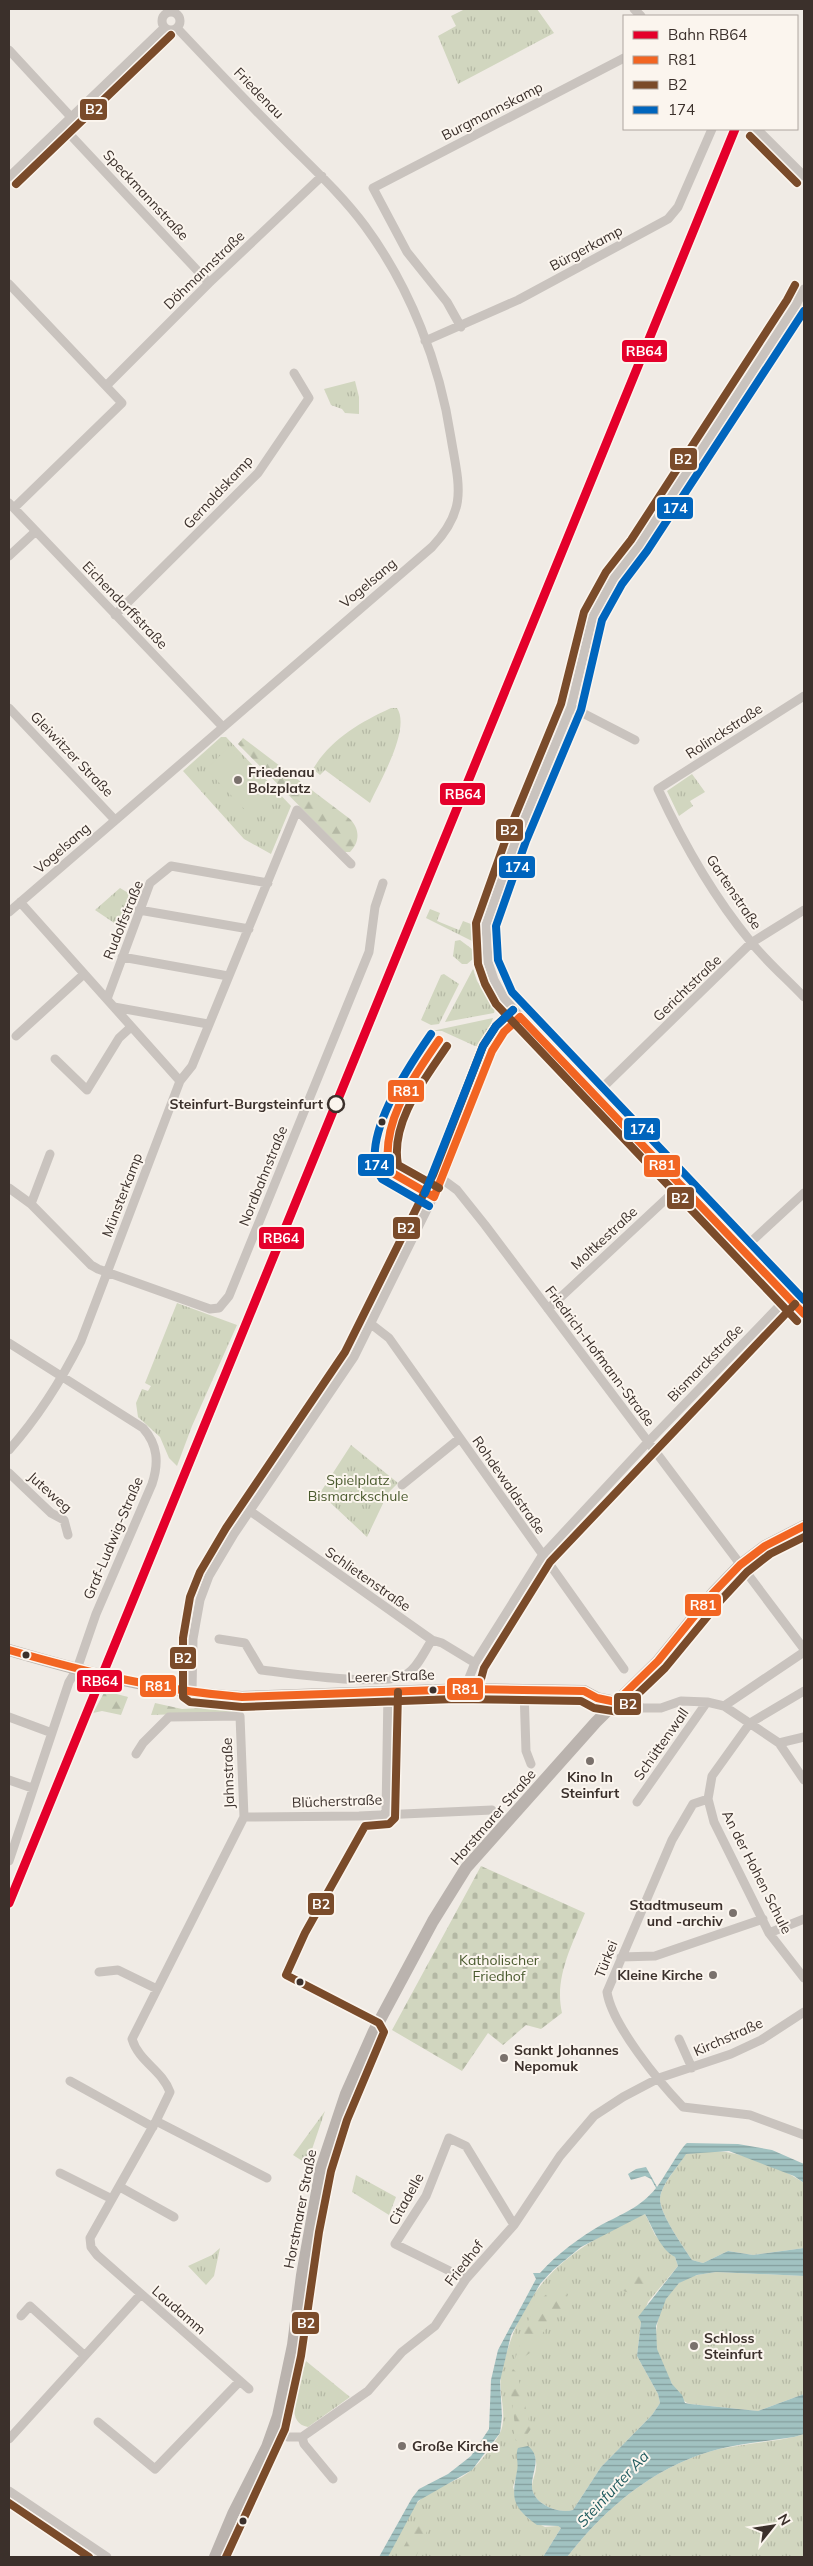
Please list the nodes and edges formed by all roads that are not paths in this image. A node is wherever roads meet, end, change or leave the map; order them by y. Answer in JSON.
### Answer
{"nodes":[{"id":1,"x":161,"y":12,"type":"edge"},
{"id":2,"x":181,"y":12,"type":"edge"},
{"id":3,"x":164,"y":28,"type":"junction"},
{"id":4,"x":177,"y":28,"type":"junction"},
{"id":5,"x":9,"y":50,"type":"edge"},
{"id":6,"x":623,"y":59,"type":"edge"},
{"id":7,"x":71,"y":117,"type":"junction"},
{"id":8,"x":62,"y":126,"type":"junction"},
{"id":9,"x":712,"y":130,"type":"edge"},
{"id":10,"x":758,"y":130,"type":"edge"},
{"id":11,"x":322,"y":176,"type":"junction"},
{"id":12,"x":804,"y":176,"type":"edge"},
{"id":13,"x":9,"y":177,"type":"edge"},
{"id":14,"x":209,"y":283,"type":"junction"},
{"id":15,"x":9,"y":284,"type":"edge"},
{"id":16,"x":804,"y":289,"type":"edge"},
{"id":17,"x":461,"y":327,"type":"junction"},
{"id":18,"x":425,"y":341,"type":"junction"},
{"id":19,"x":294,"y":374,"type":"dead end"},
{"id":20,"x":107,"y":385,"type":"junction"},
{"id":21,"x":12,"y":505,"type":"edge"},
{"id":22,"x":36,"y":532,"type":"junction"},
{"id":23,"x":9,"y":556,"type":"edge"},
{"id":24,"x":116,"y":614,"type":"junction"},
{"id":25,"x":804,"y":696,"type":"edge"},
{"id":26,"x":9,"y":708,"type":"edge"},
{"id":27,"x":574,"y":709,"type":"junction"},
{"id":28,"x":222,"y":726,"type":"junction"},
{"id":29,"x":635,"y":740,"type":"dead end"},
{"id":30,"x":658,"y":789,"type":"joint"},
{"id":31,"x":116,"y":820,"type":"junction"},
{"id":32,"x":351,"y":864,"type":"dead end"},
{"id":33,"x":268,"y":883,"type":"junction"},
{"id":34,"x":383,"y":883,"type":"dead end"},
{"id":35,"x":20,"y":902,"type":"junction"},
{"id":36,"x":139,"y":910,"type":"junction"},
{"id":37,"x":804,"y":910,"type":"edge"},
{"id":38,"x":9,"y":912,"type":"edge"},
{"id":39,"x":249,"y":929,"type":"junction"},
{"id":40,"x":752,"y":943,"type":"junction"},
{"id":41,"x":122,"y":957,"type":"junction"},
{"id":42,"x":84,"y":974,"type":"junction"},
{"id":43,"x":228,"y":976,"type":"junction"},
{"id":44,"x":804,"y":997,"type":"edge"},
{"id":45,"x":107,"y":999,"type":"junction"},
{"id":46,"x":114,"y":1007,"type":"junction"},
{"id":47,"x":520,"y":1017,"type":"junction"},
{"id":48,"x":208,"y":1024,"type":"junction"},
{"id":49,"x":131,"y":1028,"type":"junction"},
{"id":50,"x":16,"y":1036,"type":"dead end"},
{"id":51,"x":55,"y":1059,"type":"dead end"},
{"id":52,"x":180,"y":1081,"type":"junction"},
{"id":53,"x":595,"y":1094,"type":"junction"},
{"id":54,"x":50,"y":1154,"type":"dead end"},
{"id":55,"x":442,"y":1179,"type":"junction"},
{"id":56,"x":680,"y":1186,"type":"junction"},
{"id":57,"x":9,"y":1188,"type":"edge"},
{"id":58,"x":804,"y":1193,"type":"edge"},
{"id":59,"x":31,"y":1204,"type":"junction"},
{"id":60,"x":742,"y":1250,"type":"junction"},
{"id":61,"x":107,"y":1271,"type":"junction"},
{"id":62,"x":788,"y":1297,"type":"junction"},
{"id":63,"x":802,"y":1308,"type":"edge"},
{"id":64,"x":548,"y":1310,"type":"junction"},
{"id":65,"x":371,"y":1324,"type":"junction"},
{"id":66,"x":9,"y":1343,"type":"edge"},
{"id":67,"x":63,"y":1377,"type":"junction"},
{"id":68,"x":460,"y":1438,"type":"junction"},
{"id":69,"x":648,"y":1442,"type":"junction"},
{"id":70,"x":9,"y":1450,"type":"edge"},
{"id":71,"x":9,"y":1473,"type":"edge"},
{"id":72,"x":402,"y":1485,"type":"dead end"},
{"id":73,"x":250,"y":1511,"type":"junction"},
{"id":74,"x":804,"y":1526,"type":"edge"},
{"id":75,"x":68,"y":1534,"type":"dead end"},
{"id":76,"x":542,"y":1556,"type":"junction"},
{"id":77,"x":740,"y":1565,"type":"junction"},
{"id":78,"x":219,"y":1638,"type":"dead end"},
{"id":79,"x":432,"y":1640,"type":"junction"},
{"id":80,"x":9,"y":1650,"type":"edge"},
{"id":81,"x":804,"y":1650,"type":"edge"},
{"id":82,"x":475,"y":1663,"type":"junction"},
{"id":83,"x":78,"y":1668,"type":"junction"},
{"id":84,"x":624,"y":1669,"type":"dead end"},
{"id":85,"x":468,"y":1689,"type":"junction"},
{"id":86,"x":524,"y":1690,"type":"junction"},
{"id":87,"x":804,"y":1691,"type":"edge"},
{"id":88,"x":192,"y":1692,"type":"junction"},
{"id":89,"x":388,"y":1692,"type":"junction"},
{"id":90,"x":616,"y":1702,"type":"junction"},
{"id":91,"x":707,"y":1702,"type":"junction"},
{"id":92,"x":724,"y":1706,"type":"junction"},
{"id":93,"x":9,"y":1717,"type":"edge"},
{"id":94,"x":750,"y":1723,"type":"junction"},
{"id":95,"x":52,"y":1733,"type":"junction"},
{"id":96,"x":804,"y":1737,"type":"edge"},
{"id":97,"x":779,"y":1743,"type":"junction"},
{"id":98,"x":136,"y":1754,"type":"dead end"},
{"id":99,"x":531,"y":1764,"type":"dead end"},
{"id":100,"x":9,"y":1780,"type":"edge"},
{"id":101,"x":804,"y":1780,"type":"edge"},
{"id":102,"x":32,"y":1788,"type":"junction"},
{"id":103,"x":708,"y":1799,"type":"junction"},
{"id":104,"x":637,"y":1802,"type":"dead end"},
{"id":105,"x":492,"y":1810,"type":"dead end"},
{"id":106,"x":386,"y":1814,"type":"junction"},
{"id":107,"x":244,"y":1817,"type":"junction"},
{"id":108,"x":9,"y":1861,"type":"edge"},
{"id":109,"x":804,"y":1918,"type":"edge"},
{"id":110,"x":763,"y":1919,"type":"junction"},
{"id":111,"x":769,"y":1933,"type":"junction"},
{"id":112,"x":621,"y":1957,"type":"junction"},
{"id":113,"x":99,"y":1972,"type":"dead end"},
{"id":114,"x":804,"y":1978,"type":"edge"},
{"id":115,"x":157,"y":1989,"type":"junction"},
{"id":116,"x":804,"y":2012,"type":"edge"},
{"id":117,"x":679,"y":2039,"type":"dead end"},
{"id":118,"x":692,"y":2068,"type":"junction"},
{"id":119,"x":659,"y":2078,"type":"junction"},
{"id":120,"x":70,"y":2081,"type":"dead end"},
{"id":121,"x":155,"y":2124,"type":"junction"},
{"id":122,"x":804,"y":2135,"type":"edge"},
{"id":123,"x":60,"y":2173,"type":"dead end"},
{"id":124,"x":267,"y":2178,"type":"dead end"},
{"id":125,"x":120,"y":2187,"type":"junction"},
{"id":126,"x":112,"y":2199,"type":"junction"},
{"id":127,"x":174,"y":2217,"type":"dead end"},
{"id":128,"x":514,"y":2224,"type":"junction"},
{"id":129,"x":466,"y":2279,"type":"junction"},
{"id":130,"x":141,"y":2294,"type":"junction"},
{"id":131,"x":21,"y":2316,"type":"dead end"},
{"id":132,"x":84,"y":2355,"type":"junction"},
{"id":133,"x":240,"y":2381,"type":"junction"},
{"id":134,"x":249,"y":2389,"type":"dead end"},
{"id":135,"x":98,"y":2422,"type":"dead end"},
{"id":136,"x":274,"y":2432,"type":"junction"},
{"id":137,"x":302,"y":2437,"type":"junction"},
{"id":138,"x":9,"y":2439,"type":"edge"},
{"id":139,"x":333,"y":2479,"type":"dead end"},
{"id":140,"x":9,"y":2491,"type":"edge"},
{"id":141,"x":107,"y":2557,"type":"edge"},
{"id":142,"x":215,"y":2557,"type":"edge"}],
"edges":[{"from":1,"to":2,"type":"street"},
{"from":1,"to":3,"type":"street"},
{"from":2,"to":4,"type":"street"},
{"from":3,"to":4,"type":"street"},
{"from":3,"to":7,"type":"street"},
{"from":4,"to":11,"type":"street","name":"Friedenau"},
{"from":5,"to":7,"type":"street"},
{"from":6,"to":17,"type":"street","name":"Burgmannskamp"},
{"from":7,"to":8,"type":"street"},
{"from":8,"to":13,"type":"street"},
{"from":8,"to":14,"type":"street","name":"Speckmannstraße"},
{"from":9,"to":17,"type":"street","name":"Bürgerkamp"},
{"from":10,"to":12,"type":"street"},
{"from":11,"to":14,"type":"street","name":"Döhmannstraße"},
{"from":11,"to":18,"type":"street","name":"Vogelsang"},
{"from":14,"to":20,"type":"street","name":"Döhmannstraße"},
{"from":15,"to":20,"type":"street"},
{"from":16,"to":27,"type":"street"},
{"from":17,"to":18,"type":"street","name":"Bürgerkamp"},
{"from":18,"to":28,"type":"street","name":"Vogelsang"},
{"from":19,"to":24,"type":"street","name":"Gernoldskamp"},
{"from":20,"to":21,"type":"street"},
{"from":21,"to":22,"type":"street","name":"Eichendorffstraße"},
{"from":22,"to":23,"type":"street"},
{"from":22,"to":24,"type":"street","name":"Eichendorffstraße"},
{"from":24,"to":28,"type":"street","name":"Eichendorffstraße"},
{"from":25,"to":30,"type":"street","name":"Rolinckstraße"},
{"from":26,"to":31,"type":"street","name":"Gleiwitzer Straße"},
{"from":27,"to":29,"type":"street"},
{"from":27,"to":47,"type":"street"},
{"from":28,"to":31,"type":"street","name":"Vogelsang"},
{"from":30,"to":40,"type":"street","name":"Gartenstraße"},
{"from":31,"to":35,"type":"street","name":"Vogelsang"},
{"from":32,"to":33,"type":"street","name":"Münsterkamp"},
{"from":33,"to":36,"type":"street","name":"Rudolfstraße"},
{"from":33,"to":39,"type":"street","name":"Münsterkamp"},
{"from":34,"to":61,"type":"street","name":"Nordbahnstraße"},
{"from":35,"to":38,"type":"street","name":"Vogelsang"},
{"from":35,"to":42,"type":"street"},
{"from":36,"to":39,"type":"street"},
{"from":36,"to":41,"type":"street","name":"Rudolfstraße"},
{"from":37,"to":40,"type":"street","name":"Gerichtstraße"},
{"from":39,"to":43,"type":"street","name":"Münsterkamp"},
{"from":40,"to":44,"type":"street","name":"Gartenstraße"},
{"from":40,"to":53,"type":"street","name":"Gerichtstraße"},
{"from":41,"to":43,"type":"street"},
{"from":41,"to":45,"type":"street","name":"Rudolfstraße"},
{"from":42,"to":45,"type":"street"},
{"from":42,"to":50,"type":"street"},
{"from":43,"to":48,"type":"street","name":"Münsterkamp"},
{"from":45,"to":46,"type":"street"},
{"from":46,"to":48,"type":"street"},
{"from":46,"to":49,"type":"street"},
{"from":47,"to":53,"type":"street"},
{"from":47,"to":55,"type":"street"},
{"from":48,"to":52,"type":"street","name":"Münsterkamp"},
{"from":49,"to":51,"type":"street"},
{"from":49,"to":52,"type":"street"},
{"from":52,"to":61,"type":"street","name":"Münsterkamp"},
{"from":53,"to":56,"type":"street"},
{"from":54,"to":59,"type":"street"},
{"from":55,"to":64,"type":"street","name":"Friedrich-Hofmann-Straße"},
{"from":55,"to":65,"type":"street"},
{"from":56,"to":60,"type":"street"},
{"from":56,"to":64,"type":"street","name":"Moltkestraße"},
{"from":57,"to":59,"type":"street","name":"Nordbahnstraße"},
{"from":58,"to":60,"type":"street"},
{"from":59,"to":61,"type":"street","name":"Nordbahnstraße"},
{"from":60,"to":62,"type":"street"},
{"from":61,"to":67,"type":"street","name":"Münsterkamp"},
{"from":62,"to":63,"type":"street"},
{"from":62,"to":69,"type":"street","name":"Bismarckstraße"},
{"from":64,"to":69,"type":"street","name":"Friedrich-Hofmann-Straße"},
{"from":65,"to":68,"type":"street","name":"Rohdewaldstraße"},
{"from":65,"to":73,"type":"street"},
{"from":66,"to":67,"type":"street","name":"Graf-Ludwig-Straße"},
{"from":67,"to":70,"type":"street"},
{"from":67,"to":83,"type":"street","name":"Graf-Ludwig-Straße"},
{"from":68,"to":72,"type":"street","name":"Rohdewaldstraße"},
{"from":68,"to":76,"type":"street","name":"Rohdewaldstraße"},
{"from":69,"to":76,"type":"street","name":"Bismarckstraße"},
{"from":69,"to":77,"type":"street","name":"Friedrich-Hofmann-Straße"},
{"from":71,"to":75,"type":"street","name":"Juteweg"},
{"from":73,"to":79,"type":"street","name":"Schlietenstraße"},
{"from":73,"to":88,"type":"street"},
{"from":74,"to":77,"type":"main road","name":"Horstmarer Straße"},
{"from":76,"to":82,"type":"street","name":"Bismarckstraße"},
{"from":76,"to":84,"type":"street","name":"Rohdewaldstraße"},
{"from":77,"to":81,"type":"street","name":"Friedrich-Hofmann-Straße"},
{"from":77,"to":90,"type":"main road","name":"Horstmarer Straße"},
{"from":78,"to":79,"type":"street","name":"Leerer Straße"},
{"from":79,"to":82,"type":"street","name":"Schlietenstraße"},
{"from":80,"to":83,"type":"main road","name":"Leerer Straße"},
{"from":81,"to":92,"type":"street"},
{"from":82,"to":85,"type":"street","name":"Bismarckstraße"},
{"from":83,"to":88,"type":"main road","name":"Leerer Straße"},
{"from":83,"to":95,"type":"street","name":"Graf-Ludwig-Straße"},
{"from":85,"to":86,"type":"main road","name":"Leerer Straße"},
{"from":85,"to":89,"type":"main road","name":"Leerer Straße"},
{"from":86,"to":90,"type":"main road","name":"Leerer Straße"},
{"from":86,"to":99,"type":"street"},
{"from":87,"to":94,"type":"street"},
{"from":88,"to":89,"type":"main road","name":"Leerer Straße"},
{"from":89,"to":106,"type":"street"},
{"from":90,"to":91,"type":"street","name":"Leerer Straße"},
{"from":90,"to":136,"type":"main road","name":"Horstmarer Straße"},
{"from":91,"to":92,"type":"street","name":"Leerer Straße"},
{"from":91,"to":104,"type":"street","name":"Schüttenwall"},
{"from":92,"to":94,"type":"street","name":"Leerer Straße"},
{"from":93,"to":95,"type":"street"},
{"from":94,"to":97,"type":"street","name":"Leerer Straße"},
{"from":94,"to":103,"type":"street","name":"An der Hohen Schule"},
{"from":95,"to":102,"type":"street","name":"Graf-Ludwig-Straße"},
{"from":96,"to":97,"type":"street"},
{"from":97,"to":101,"type":"street","name":"Leerer Straße"},
{"from":98,"to":107,"type":"street","name":"Jahnstraße"},
{"from":100,"to":102,"type":"street"},
{"from":102,"to":108,"type":"street","name":"Graf-Ludwig-Straße"},
{"from":103,"to":110,"type":"street","name":"An der Hohen Schule"},
{"from":103,"to":112,"type":"street","name":"Türkei"},
{"from":105,"to":106,"type":"street","name":"Blücherstraße"},
{"from":106,"to":107,"type":"street","name":"Blücherstraße"},
{"from":107,"to":115,"type":"street","name":"Jahnstraße"},
{"from":109,"to":111,"type":"street"},
{"from":110,"to":111,"type":"street","name":"An der Hohen Schule"},
{"from":110,"to":112,"type":"street"},
{"from":111,"to":114,"type":"street","name":"An der Hohen Schule"},
{"from":112,"to":119,"type":"street","name":"Türkei"},
{"from":113,"to":115,"type":"street"},
{"from":115,"to":121,"type":"street","name":"Jahnstraße"},
{"from":116,"to":118,"type":"street","name":"Kirchstraße"},
{"from":117,"to":118,"type":"street"},
{"from":118,"to":119,"type":"street","name":"Kirchstraße"},
{"from":119,"to":122,"type":"street","name":"Türkei"},
{"from":119,"to":128,"type":"street","name":"Friedhof"},
{"from":120,"to":121,"type":"street"},
{"from":121,"to":124,"type":"street"},
{"from":121,"to":125,"type":"street"},
{"from":123,"to":126,"type":"street"},
{"from":125,"to":126,"type":"street"},
{"from":125,"to":127,"type":"street"},
{"from":126,"to":130,"type":"street"},
{"from":128,"to":129,"type":"street","name":"Friedhof"},
{"from":128,"to":129,"type":"street","name":"Citadelle"},
{"from":129,"to":137,"type":"street","name":"Friedhof"},
{"from":130,"to":132,"type":"street","name":"Laudamm"},
{"from":130,"to":133,"type":"street","name":"Laudamm"},
{"from":131,"to":132,"type":"street"},
{"from":132,"to":138,"type":"street","name":"Laudamm"},
{"from":133,"to":134,"type":"street","name":"Laudamm"},
{"from":133,"to":135,"type":"street"},
{"from":136,"to":137,"type":"street"},
{"from":136,"to":142,"type":"main road","name":"Horstmarer Straße"},
{"from":137,"to":139,"type":"street"},
{"from":140,"to":141,"type":"street"}]}
